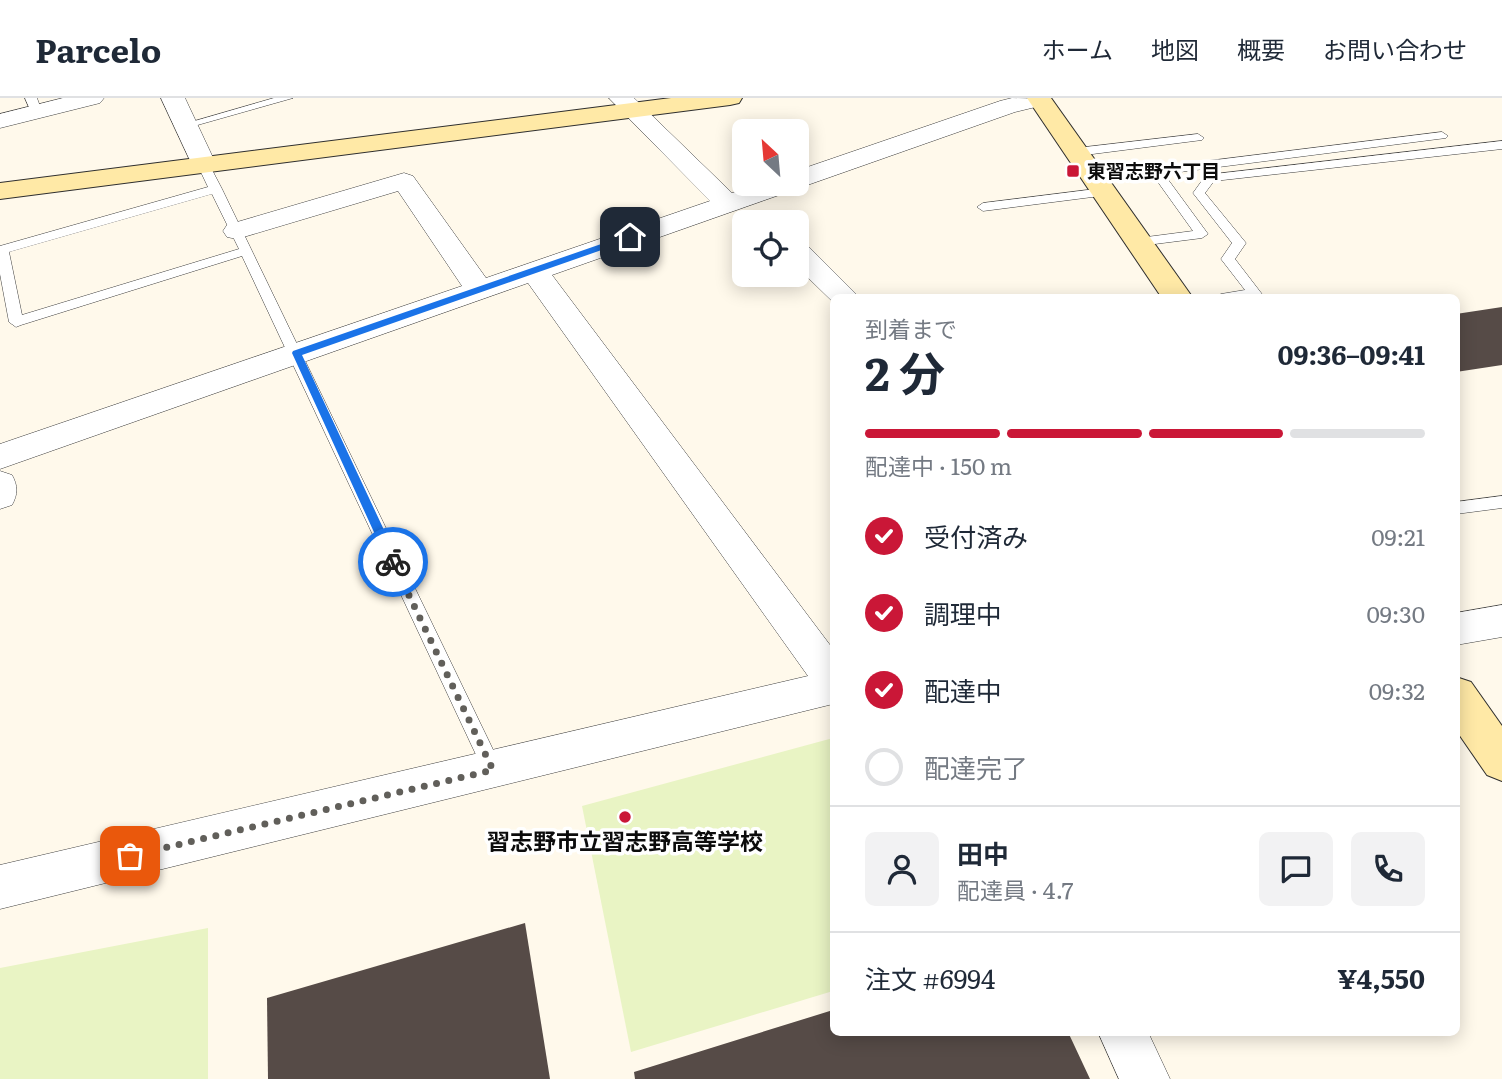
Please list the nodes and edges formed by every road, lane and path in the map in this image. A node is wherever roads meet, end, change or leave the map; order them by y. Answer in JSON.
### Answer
{"nodes":[{"id":1,"x":93,"y":98,"type":"edge"},
{"id":2,"x":173,"y":98,"type":"edge"},
{"id":3,"x":287,"y":98,"type":"edge"},
{"id":4,"x":730,"y":98,"type":"edge"},
{"id":5,"x":1040,"y":99,"type":"edge"},
{"id":6,"x":627,"y":104,"type":"edge"},
{"id":7,"x":33,"y":105,"type":"edge"},
{"id":8,"x":0,"y":121,"type":"edge"},
{"id":9,"x":187,"y":125,"type":"junction"},
{"id":10,"x":1443,"y":136,"type":"dead end"},
{"id":11,"x":1198,"y":138,"type":"dead end"},
{"id":12,"x":1502,"y":145,"type":"edge"},
{"id":13,"x":1077,"y":152,"type":"junction"},
{"id":14,"x":203,"y":164,"type":"junction"},
{"id":15,"x":809,"y":175,"type":"edge"},
{"id":16,"x":216,"y":188,"type":"junction"},
{"id":17,"x":0,"y":191,"type":"edge"},
{"id":18,"x":1104,"y":192,"type":"junction"},
{"id":19,"x":761,"y":196,"type":"edge"},
{"id":20,"x":743,"y":205,"type":"junction"},
{"id":21,"x":983,"y":207,"type":"dead end"},
{"id":22,"x":242,"y":241,"type":"junction"},
{"id":23,"x":1139,"y":242,"type":"junction"},
{"id":24,"x":809,"y":262,"type":"edge"},
{"id":25,"x":533,"y":270,"type":"junction"},
{"id":26,"x":480,"y":289,"type":"junction"},
{"id":27,"x":842,"y":294,"type":"edge"},
{"id":28,"x":1175,"y":294,"type":"edge"},
{"id":29,"x":1256,"y":294,"type":"edge"},
{"id":30,"x":297,"y":353,"type":"junction"},
{"id":31,"x":0,"y":457,"type":"edge"},
{"id":32,"x":0,"y":484,"type":"edge"},
{"id":33,"x":0,"y":496,"type":"edge"},
{"id":34,"x":1502,"y":502,"type":"edge"},
{"id":35,"x":1460,"y":507,"type":"edge"},
{"id":36,"x":1502,"y":621,"type":"edge"},
{"id":37,"x":1460,"y":628,"type":"edge"},
{"id":38,"x":830,"y":675,"type":"edge"},
{"id":39,"x":830,"y":688,"type":"edge"},
{"id":40,"x":1460,"y":701,"type":"edge"},
{"id":41,"x":1502,"y":761,"type":"edge"},
{"id":42,"x":493,"y":770,"type":"junction"},
{"id":43,"x":0,"y":887,"type":"edge"},
{"id":44,"x":1124,"y":1036,"type":"edge"},
{"id":45,"x":1145,"y":1079,"type":"edge"}],
"edges":[{"from":1,"to":7,"type":"street"},
{"from":2,"to":9,"type":"street"},
{"from":3,"to":9,"type":"lane"},
{"from":4,"to":6,"type":"street"},
{"from":5,"to":13,"type":"street"},
{"from":5,"to":15,"type":"street"},
{"from":6,"to":14,"type":"street"},
{"from":6,"to":20,"type":"street"},
{"from":7,"to":8,"type":"street"},
{"from":9,"to":14,"type":"street"},
{"from":10,"to":23,"type":"lane"},
{"from":11,"to":13,"type":"lane"},
{"from":12,"to":29,"type":"lane"},
{"from":13,"to":18,"type":"street"},
{"from":14,"to":16,"type":"lane"},
{"from":14,"to":17,"type":"street"},
{"from":16,"to":22,"type":"lane"},
{"from":16,"to":22,"type":"lane"},
{"from":18,"to":21,"type":"lane"},
{"from":18,"to":23,"type":"street"},
{"from":19,"to":20,"type":"street"},
{"from":20,"to":25,"type":"street"},
{"from":22,"to":26,"type":"street"},
{"from":22,"to":30,"type":"lane"},
{"from":23,"to":28,"type":"street"},
{"from":24,"to":27,"type":"street"},
{"from":25,"to":26,"type":"street"},
{"from":25,"to":38,"type":"street"},
{"from":26,"to":30,"type":"street"},
{"from":30,"to":31,"type":"street"},
{"from":30,"to":42,"type":"lane"},
{"from":32,"to":33,"type":"street"},
{"from":34,"to":35,"type":"lane"},
{"from":36,"to":37,"type":"street"},
{"from":39,"to":42,"type":"street"},
{"from":40,"to":41,"type":"street"},
{"from":42,"to":43,"type":"street"},
{"from":44,"to":45,"type":"street"}]}
